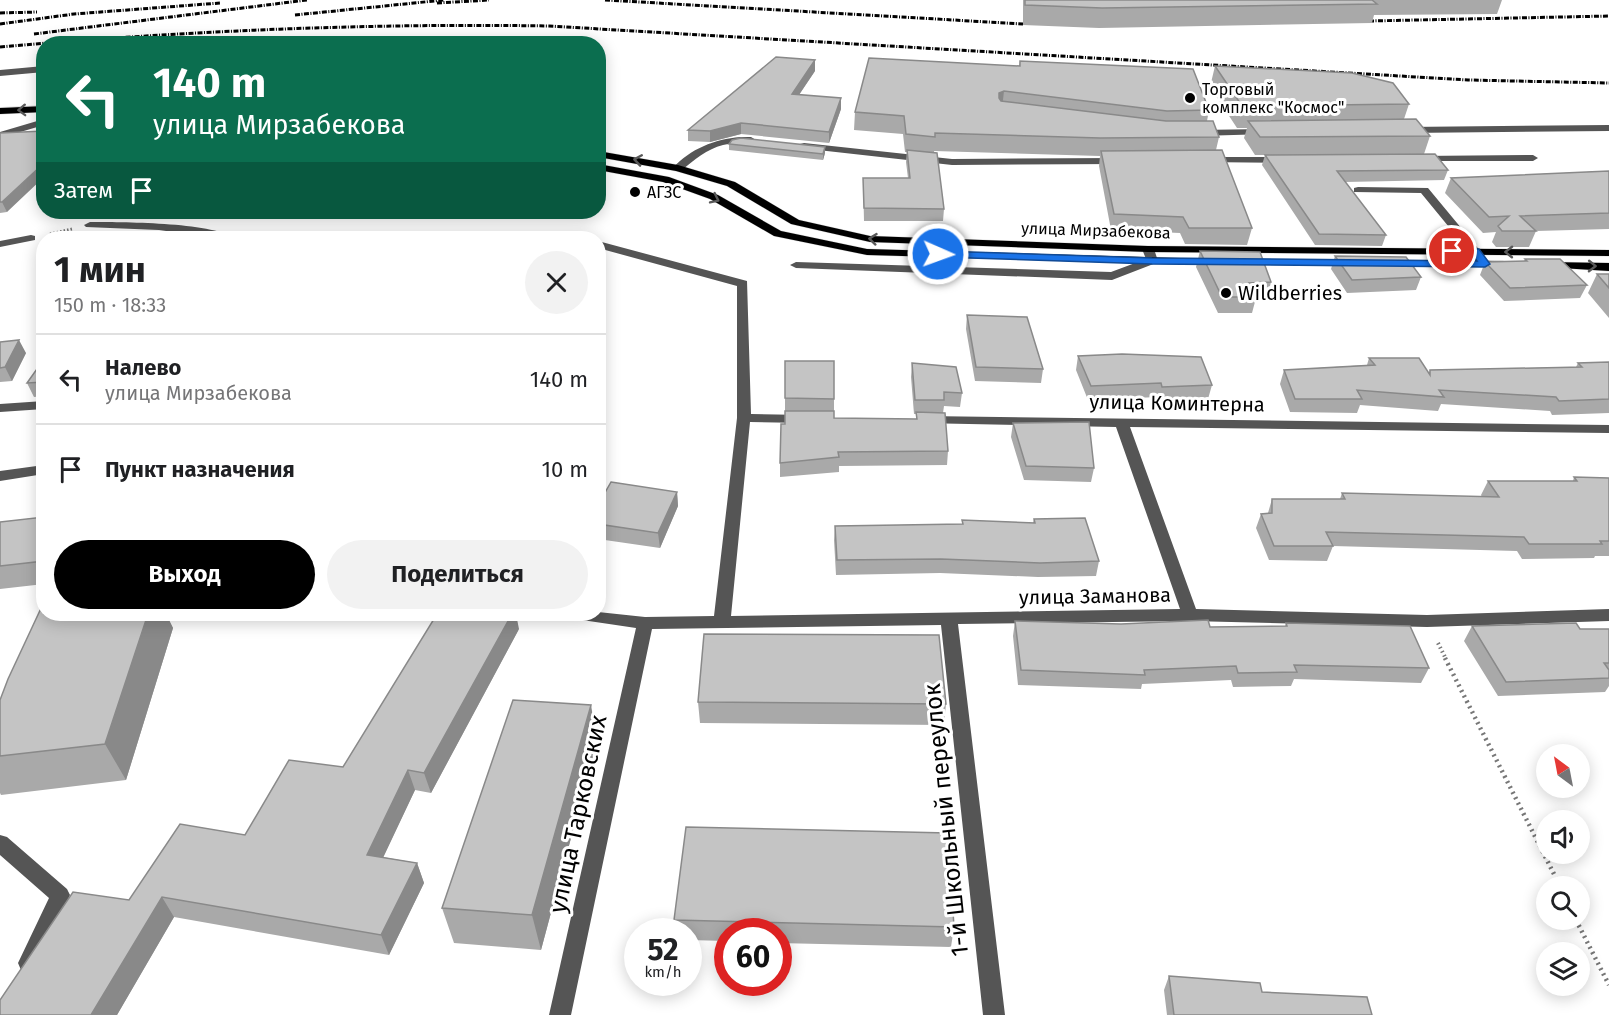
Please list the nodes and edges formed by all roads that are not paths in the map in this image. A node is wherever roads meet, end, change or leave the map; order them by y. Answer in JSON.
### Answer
{"nodes":[{"id":1,"x":36,"y":70,"type":"edge"},
{"id":2,"x":0,"y":73,"type":"edge"},
{"id":3,"x":36,"y":109,"type":"edge"},
{"id":4,"x":0,"y":111,"type":"edge"},
{"id":5,"x":36,"y":120,"type":"edge"},
{"id":6,"x":0,"y":121,"type":"edge"},
{"id":7,"x":36,"y":123,"type":"edge"},
{"id":8,"x":1609,"y":128,"type":"edge"},
{"id":9,"x":1397,"y":130,"type":"edge"},
{"id":10,"x":1280,"y":132,"type":"edge"},
{"id":11,"x":1187,"y":133,"type":"edge"},
{"id":12,"x":0,"y":135,"type":"edge"},
{"id":13,"x":764,"y":142,"type":"edge"},
{"id":14,"x":788,"y":144,"type":"edge"},
{"id":15,"x":606,"y":155,"type":"edge"},
{"id":16,"x":1533,"y":158,"type":"dead end"},
{"id":17,"x":1403,"y":159,"type":"edge"},
{"id":18,"x":1189,"y":160,"type":"edge"},
{"id":19,"x":1296,"y":160,"type":"edge"},
{"id":20,"x":1130,"y":161,"type":"edge"},
{"id":21,"x":606,"y":168,"type":"edge"},
{"id":22,"x":678,"y":168,"type":"junction"},
{"id":23,"x":1358,"y":190,"type":"dead end"},
{"id":24,"x":90,"y":225,"type":"road end"},
{"id":25,"x":202,"y":231,"type":"edge"},
{"id":26,"x":31,"y":238,"type":"road end"},
{"id":27,"x":0,"y":244,"type":"edge"},
{"id":28,"x":606,"y":246,"type":"edge"},
{"id":29,"x":1475,"y":251,"type":"junction"},
{"id":30,"x":1609,"y":253,"type":"edge"},
{"id":31,"x":1150,"y":255,"type":"junction"},
{"id":32,"x":1485,"y":264,"type":"junction"},
{"id":33,"x":796,"y":265,"type":"dead end"},
{"id":34,"x":1609,"y":267,"type":"edge"},
{"id":35,"x":36,"y":406,"type":"edge"},
{"id":36,"x":0,"y":408,"type":"edge"},
{"id":37,"x":744,"y":418,"type":"junction"},
{"id":38,"x":814,"y":419,"type":"edge"},
{"id":39,"x":909,"y":420,"type":"edge"},
{"id":40,"x":1121,"y":422,"type":"junction"},
{"id":41,"x":1609,"y":429,"type":"edge"},
{"id":42,"x":36,"y":470,"type":"edge"},
{"id":43,"x":0,"y":476,"type":"edge"},
{"id":44,"x":1190,"y":615,"type":"junction"},
{"id":45,"x":1609,"y":615,"type":"edge"},
{"id":46,"x":606,"y":619,"type":"edge"},
{"id":47,"x":949,"y":620,"type":"junction"},
{"id":48,"x":722,"y":622,"type":"junction"},
{"id":49,"x":645,"y":623,"type":"junction"},
{"id":50,"x":0,"y":843,"type":"edge"},
{"id":51,"x":20,"y":982,"type":"edge"},
{"id":52,"x":560,"y":1015,"type":"edge"},
{"id":53,"x":993,"y":1015,"type":"edge"}],
"edges":[{"from":1,"to":2,"type":"street"},
{"from":3,"to":4,"type":"main road","one_way":true},
{"from":5,"to":6,"type":"main road"},
{"from":7,"to":12,"type":"street"},
{"from":8,"to":9,"type":"street"},
{"from":10,"to":11,"type":"street"},
{"from":13,"to":22,"type":"street"},
{"from":14,"to":20,"type":"street"},
{"from":22,"to":15,"type":"main road","name":"улица Мирзабекова","one_way":true},
{"from":16,"to":17,"type":"street"},
{"from":18,"to":19,"type":"street"},
{"from":21,"to":31,"type":"main road","name":"улица Мирзабекова","one_way":true},
{"from":31,"to":22,"type":"main road","name":"улица Мирзабекова","one_way":true},
{"from":23,"to":29,"type":"street"},
{"from":24,"to":25,"type":"street"},
{"from":26,"to":27,"type":"street"},
{"from":28,"to":37,"type":"street"},
{"from":30,"to":29,"type":"main road","name":"улица Мирзабекова","one_way":true},
{"from":29,"to":31,"type":"main road","name":"улица Мирзабекова"},
{"from":29,"to":32,"type":"street"},
{"from":31,"to":32,"type":"main road","name":"улица Мирзабекова"},
{"from":31,"to":33,"type":"street"},
{"from":32,"to":34,"type":"main road","name":"улица Мирзабекова","one_way":true},
{"from":35,"to":36,"type":"street"},
{"from":37,"to":38,"type":"street"},
{"from":37,"to":48,"type":"street"},
{"from":39,"to":40,"type":"street","name":"улица Коминтерна"},
{"from":40,"to":41,"type":"street","name":"улица Коминтерна"},
{"from":40,"to":44,"type":"street"},
{"from":42,"to":43,"type":"street"},
{"from":44,"to":45,"type":"street","name":"улица Заманова"},
{"from":44,"to":47,"type":"street","name":"улица Заманова"},
{"from":46,"to":49,"type":"street","name":"улица Заманова"},
{"from":47,"to":48,"type":"street","name":"улица Заманова"},
{"from":47,"to":53,"type":"street","name":"1-й Школьный переулок"},
{"from":48,"to":49,"type":"street","name":"улица Заманова"},
{"from":49,"to":52,"type":"street","name":"улица Тарковских"},
{"from":50,"to":51,"type":"street"}]}
